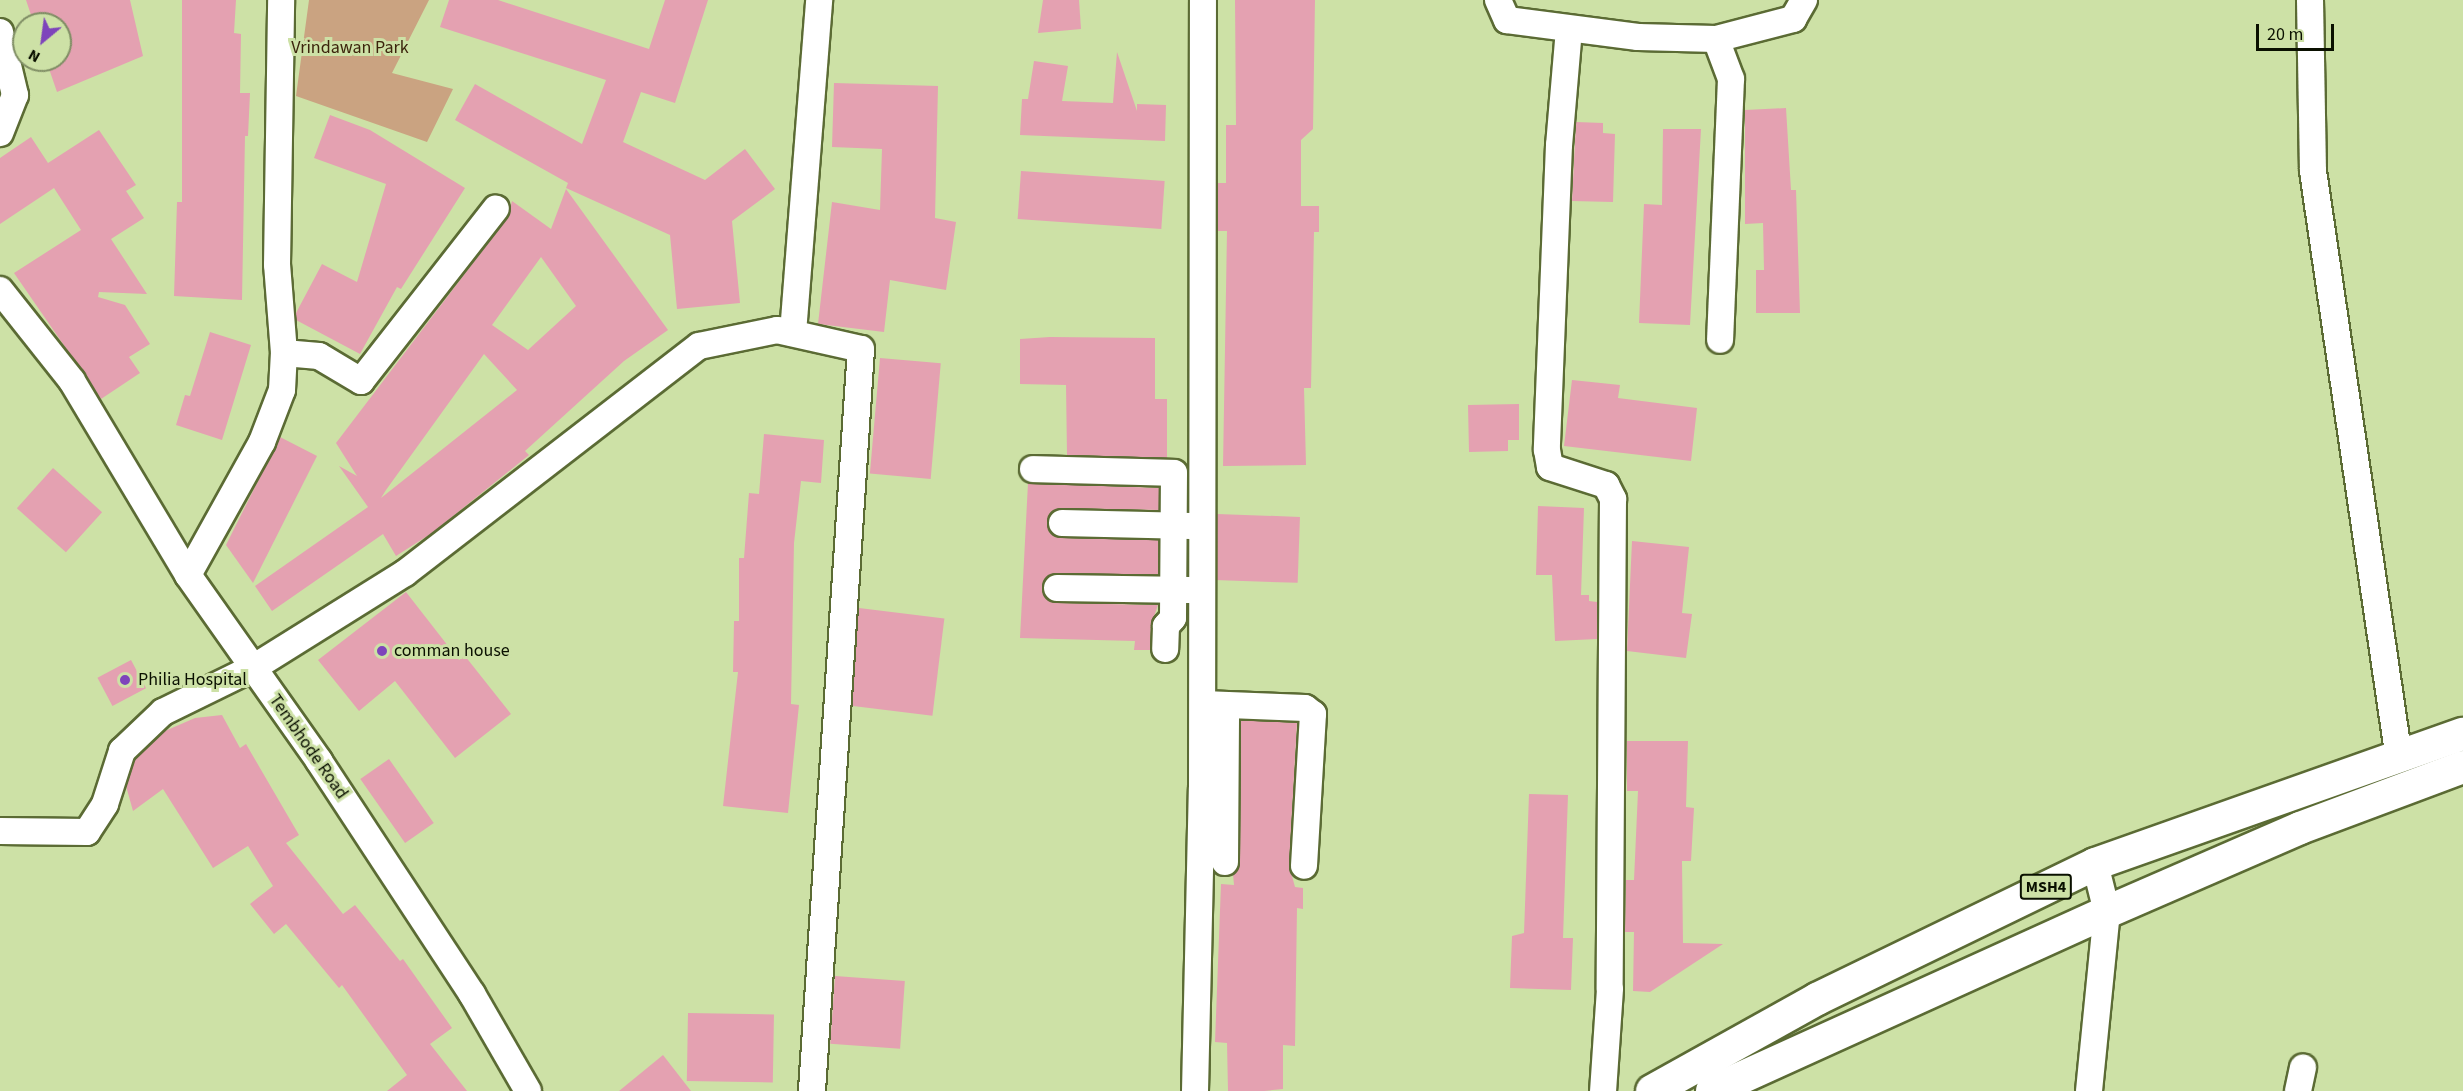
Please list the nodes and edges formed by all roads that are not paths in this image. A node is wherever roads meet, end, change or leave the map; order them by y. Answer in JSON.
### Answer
{"nodes":[{"id":1,"x":281,"y":0,"type":"edge"},
{"id":2,"x":819,"y":0,"type":"edge"},
{"id":3,"x":1203,"y":0,"type":"edge"},
{"id":4,"x":1498,"y":0,"type":"edge"},
{"id":5,"x":1804,"y":0,"type":"edge"},
{"id":6,"x":2310,"y":0,"type":"edge"},
{"id":7,"x":1569,"y":29,"type":"junction"},
{"id":8,"x":0,"y":32,"type":"edge"},
{"id":9,"x":1716,"y":39,"type":"junction"},
{"id":10,"x":0,"y":134,"type":"edge"},
{"id":11,"x":496,"y":208,"type":"dead end"},
{"id":12,"x":0,"y":290,"type":"edge"},
{"id":13,"x":793,"y":333,"type":"junction"},
{"id":14,"x":1720,"y":340,"type":"dead end"},
{"id":15,"x":284,"y":353,"type":"junction"},
{"id":16,"x":1033,"y":469,"type":"dead end"},
{"id":17,"x":1062,"y":523,"type":"dead end"},
{"id":18,"x":1174,"y":525,"type":"junction"},
{"id":19,"x":1200,"y":526,"type":"junction"},
{"id":20,"x":188,"y":575,"type":"junction"},
{"id":21,"x":1057,"y":588,"type":"dead end"},
{"id":22,"x":1174,"y":590,"type":"junction"},
{"id":23,"x":1201,"y":590,"type":"junction"},
{"id":24,"x":1165,"y":649,"type":"dead end"},
{"id":25,"x":253,"y":668,"type":"junction"},
{"id":26,"x":1214,"y":704,"type":"junction"},
{"id":27,"x":2463,"y":734,"type":"edge"},
{"id":28,"x":2399,"y":759,"type":"junction"},
{"id":29,"x":2463,"y":767,"type":"edge"},
{"id":30,"x":1214,"y":789,"type":"junction"},
{"id":31,"x":0,"y":831,"type":"edge"},
{"id":32,"x":1225,"y":862,"type":"dead end"},
{"id":33,"x":2095,"y":864,"type":"junction"},
{"id":34,"x":1304,"y":866,"type":"dead end"},
{"id":35,"x":2107,"y":912,"type":"junction"},
{"id":36,"x":528,"y":1091,"type":"edge"},
{"id":37,"x":812,"y":1091,"type":"edge"},
{"id":38,"x":1195,"y":1091,"type":"edge"},
{"id":39,"x":1603,"y":1091,"type":"edge"},
{"id":40,"x":1652,"y":1091,"type":"edge"},
{"id":41,"x":1712,"y":1091,"type":"edge"},
{"id":42,"x":2089,"y":1091,"type":"edge"}],
"edges":[{"from":1,"to":15,"type":"street"},
{"from":2,"to":13,"type":"street"},
{"from":3,"to":19,"type":"street"},
{"from":4,"to":7,"type":"street"},
{"from":5,"to":9,"type":"street"},
{"from":6,"to":28,"type":"street"},
{"from":7,"to":9,"type":"street"},
{"from":7,"to":39,"type":"street"},
{"from":8,"to":10,"type":"street"},
{"from":9,"to":14,"type":"street"},
{"from":11,"to":15,"type":"street"},
{"from":12,"to":20,"type":"street","name":"Tembhode Road"},
{"from":13,"to":25,"type":"street"},
{"from":13,"to":37,"type":"street"},
{"from":15,"to":20,"type":"street"},
{"from":16,"to":18,"type":"street"},
{"from":17,"to":18,"type":"street"},
{"from":18,"to":19,"type":"street"},
{"from":18,"to":22,"type":"street"},
{"from":19,"to":23,"type":"street"},
{"from":20,"to":25,"type":"street","name":"Tembhode Road"},
{"from":21,"to":22,"type":"street"},
{"from":22,"to":23,"type":"street"},
{"from":22,"to":24,"type":"street"},
{"from":23,"to":26,"type":"street"},
{"from":25,"to":31,"type":"street"},
{"from":25,"to":36,"type":"street","name":"Tembhode Road"},
{"from":26,"to":30,"type":"street"},
{"from":26,"to":34,"type":"street"},
{"from":27,"to":28,"type":"main road","number":"MSH4"},
{"from":28,"to":33,"type":"main road","number":"MSH4"},
{"from":29,"to":35,"type":"main road","number":"MSH4"},
{"from":30,"to":32,"type":"street"},
{"from":30,"to":38,"type":"street"},
{"from":33,"to":35,"type":"street"},
{"from":33,"to":40,"type":"main road","number":"MSH4"},
{"from":35,"to":41,"type":"main road","number":"MSH4"},
{"from":35,"to":42,"type":"street"}]}
